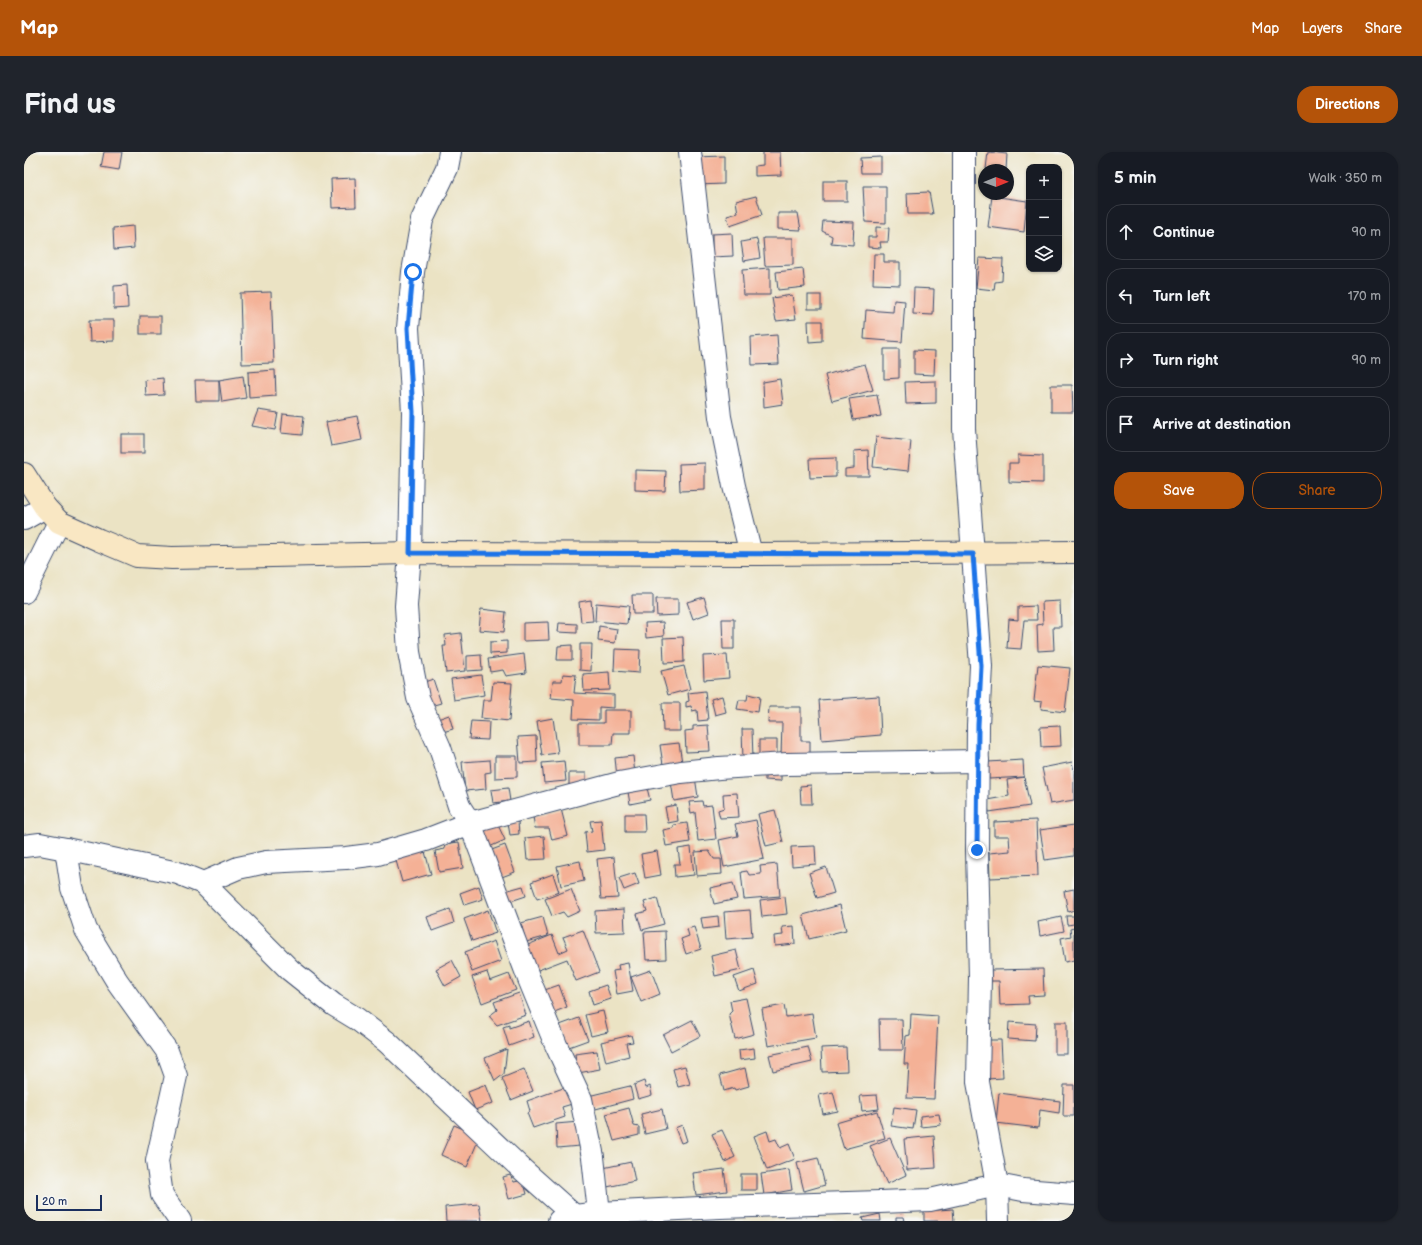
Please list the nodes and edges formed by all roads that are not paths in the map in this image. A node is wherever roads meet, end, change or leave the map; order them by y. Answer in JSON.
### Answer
{"nodes":[{"id":1,"x":450,"y":152,"type":"edge"},
{"id":2,"x":690,"y":152,"type":"edge"},
{"id":3,"x":964,"y":152,"type":"edge"},
{"id":4,"x":24,"y":474,"type":"edge"},
{"id":5,"x":52,"y":515,"type":"junction"},
{"id":6,"x":24,"y":519,"type":"edge"},
{"id":7,"x":1074,"y":552,"type":"edge"},
{"id":8,"x":410,"y":553,"type":"junction"},
{"id":9,"x":751,"y":554,"type":"junction"},
{"id":10,"x":973,"y":554,"type":"junction"},
{"id":11,"x":24,"y":592,"type":"edge"},
{"id":12,"x":978,"y":761,"type":"junction"},
{"id":13,"x":470,"y":823,"type":"junction"},
{"id":14,"x":24,"y":846,"type":"edge"},
{"id":15,"x":66,"y":849,"type":"junction"},
{"id":16,"x":203,"y":883,"type":"junction"},
{"id":17,"x":997,"y":1185,"type":"junction"},
{"id":18,"x":1074,"y":1194,"type":"edge"},
{"id":19,"x":724,"y":1214,"type":"edge"},
{"id":20,"x":578,"y":1218,"type":"edge"},
{"id":21,"x":180,"y":1221,"type":"edge"},
{"id":22,"x":998,"y":1221,"type":"edge"}],
"edges":[{"from":1,"to":8,"type":"street"},
{"from":2,"to":9,"type":"street"},
{"from":3,"to":10,"type":"street"},
{"from":4,"to":5,"type":"main road"},
{"from":5,"to":6,"type":"street"},
{"from":5,"to":8,"type":"main road"},
{"from":5,"to":11,"type":"street"},
{"from":7,"to":10,"type":"main road"},
{"from":8,"to":9,"type":"main road"},
{"from":8,"to":13,"type":"street"},
{"from":9,"to":10,"type":"main road"},
{"from":10,"to":12,"type":"street"},
{"from":12,"to":13,"type":"street"},
{"from":12,"to":17,"type":"street"},
{"from":13,"to":16,"type":"street"},
{"from":13,"to":20,"type":"street"},
{"from":14,"to":15,"type":"street"},
{"from":15,"to":16,"type":"street"},
{"from":15,"to":21,"type":"street"},
{"from":16,"to":20,"type":"street"},
{"from":17,"to":18,"type":"street"},
{"from":17,"to":19,"type":"street"},
{"from":17,"to":22,"type":"street"},
{"from":19,"to":20,"type":"street"}]}
